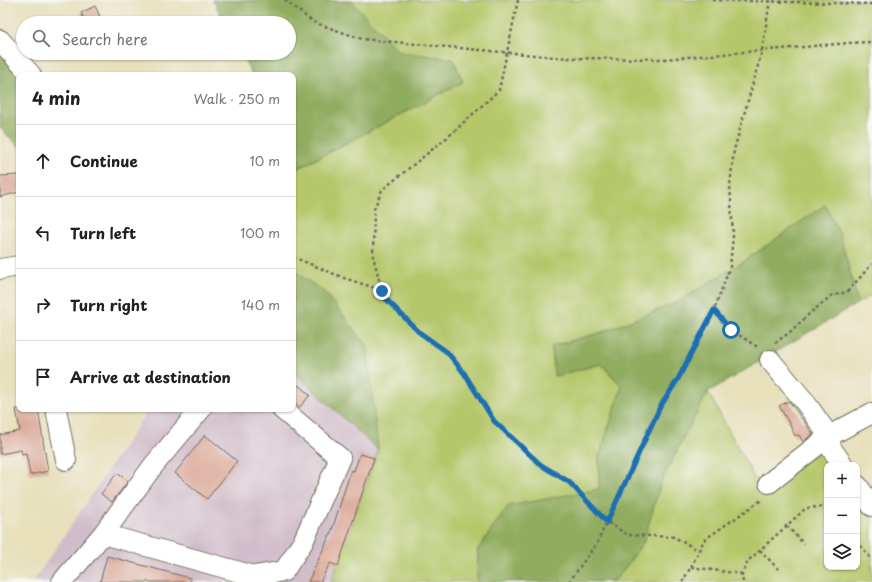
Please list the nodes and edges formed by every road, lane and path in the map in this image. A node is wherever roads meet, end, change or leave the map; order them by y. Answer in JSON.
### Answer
{"nodes":[{"id":1,"x":285,"y":0,"type":"edge"},
{"id":2,"x":518,"y":0,"type":"edge"},
{"id":3,"x":712,"y":0,"type":"edge"},
{"id":4,"x":770,"y":1,"type":"edge"},
{"id":5,"x":872,"y":4,"type":"edge"},
{"id":6,"x":0,"y":40,"type":"edge"},
{"id":7,"x":872,"y":42,"type":"edge"},
{"id":8,"x":762,"y":51,"type":"junction"},
{"id":9,"x":507,"y":53,"type":"junction"},
{"id":10,"x":16,"y":58,"type":"edge"},
{"id":11,"x":18,"y":60,"type":"edge"},
{"id":12,"x":28,"y":72,"type":"edge"},
{"id":13,"x":296,"y":258,"type":"edge"},
{"id":14,"x":872,"y":264,"type":"edge"},
{"id":15,"x":16,"y":266,"type":"edge"},
{"id":16,"x":0,"y":269,"type":"edge"},
{"id":17,"x":382,"y":291,"type":"junction"},
{"id":18,"x":714,"y":310,"type":"junction"},
{"id":19,"x":766,"y":356,"type":"junction"},
{"id":20,"x":57,"y":412,"type":"edge"},
{"id":21,"x":198,"y":412,"type":"edge"},
{"id":22,"x":286,"y":412,"type":"edge"},
{"id":23,"x":872,"y":413,"type":"edge"},
{"id":24,"x":829,"y":436,"type":"junction"},
{"id":25,"x":66,"y":460,"type":"dead end"},
{"id":26,"x":841,"y":462,"type":"edge"},
{"id":27,"x":769,"y":483,"type":"joint"},
{"id":28,"x":860,"y":489,"type":"edge"},
{"id":29,"x":872,"y":506,"type":"edge"},
{"id":30,"x":824,"y":508,"type":"edge"},
{"id":31,"x":607,"y":522,"type":"junction"},
{"id":32,"x":787,"y":526,"type":"junction"},
{"id":33,"x":103,"y":534,"type":"junction"},
{"id":34,"x":804,"y":544,"type":"dead end"},
{"id":35,"x":860,"y":545,"type":"edge"},
{"id":36,"x":698,"y":550,"type":"junction"},
{"id":37,"x":760,"y":550,"type":"junction"},
{"id":38,"x":872,"y":560,"type":"edge"},
{"id":39,"x":691,"y":566,"type":"junction"},
{"id":40,"x":778,"y":569,"type":"dead end"},
{"id":41,"x":742,"y":574,"type":"junction"},
{"id":42,"x":64,"y":581,"type":"edge"},
{"id":43,"x":569,"y":582,"type":"edge"},
{"id":44,"x":682,"y":582,"type":"edge"},
{"id":45,"x":743,"y":582,"type":"edge"}],
"edges":[{"from":1,"to":9,"type":"path"},
{"from":2,"to":9,"type":"path"},
{"from":3,"to":4,"type":"path"},
{"from":4,"to":5,"type":"path"},
{"from":4,"to":8,"type":"path"},
{"from":6,"to":10,"type":"street"},
{"from":7,"to":8,"type":"path"},
{"from":8,"to":9,"type":"path"},
{"from":8,"to":18,"type":"path"},
{"from":9,"to":17,"type":"path"},
{"from":11,"to":12,"type":"street"},
{"from":13,"to":17,"type":"path"},
{"from":14,"to":19,"type":"path"},
{"from":15,"to":16,"type":"street"},
{"from":17,"to":31,"type":"path"},
{"from":18,"to":19,"type":"path"},
{"from":18,"to":31,"type":"path"},
{"from":19,"to":24,"type":"street"},
{"from":20,"to":25,"type":"street"},
{"from":21,"to":33,"type":"street"},
{"from":22,"to":33,"type":"street"},
{"from":23,"to":24,"type":"street"},
{"from":24,"to":26,"type":"street"},
{"from":24,"to":27,"type":"street"},
{"from":27,"to":36,"type":"path"},
{"from":28,"to":29,"type":"street"},
{"from":30,"to":32,"type":"path"},
{"from":31,"to":36,"type":"path"},
{"from":31,"to":43,"type":"path"},
{"from":32,"to":34,"type":"path"},
{"from":32,"to":37,"type":"path"},
{"from":33,"to":42,"type":"street"},
{"from":35,"to":38,"type":"path"},
{"from":36,"to":39,"type":"path"},
{"from":37,"to":40,"type":"path"},
{"from":37,"to":41,"type":"path"},
{"from":39,"to":41,"type":"path"},
{"from":39,"to":44,"type":"path"},
{"from":41,"to":45,"type":"path"}]}
